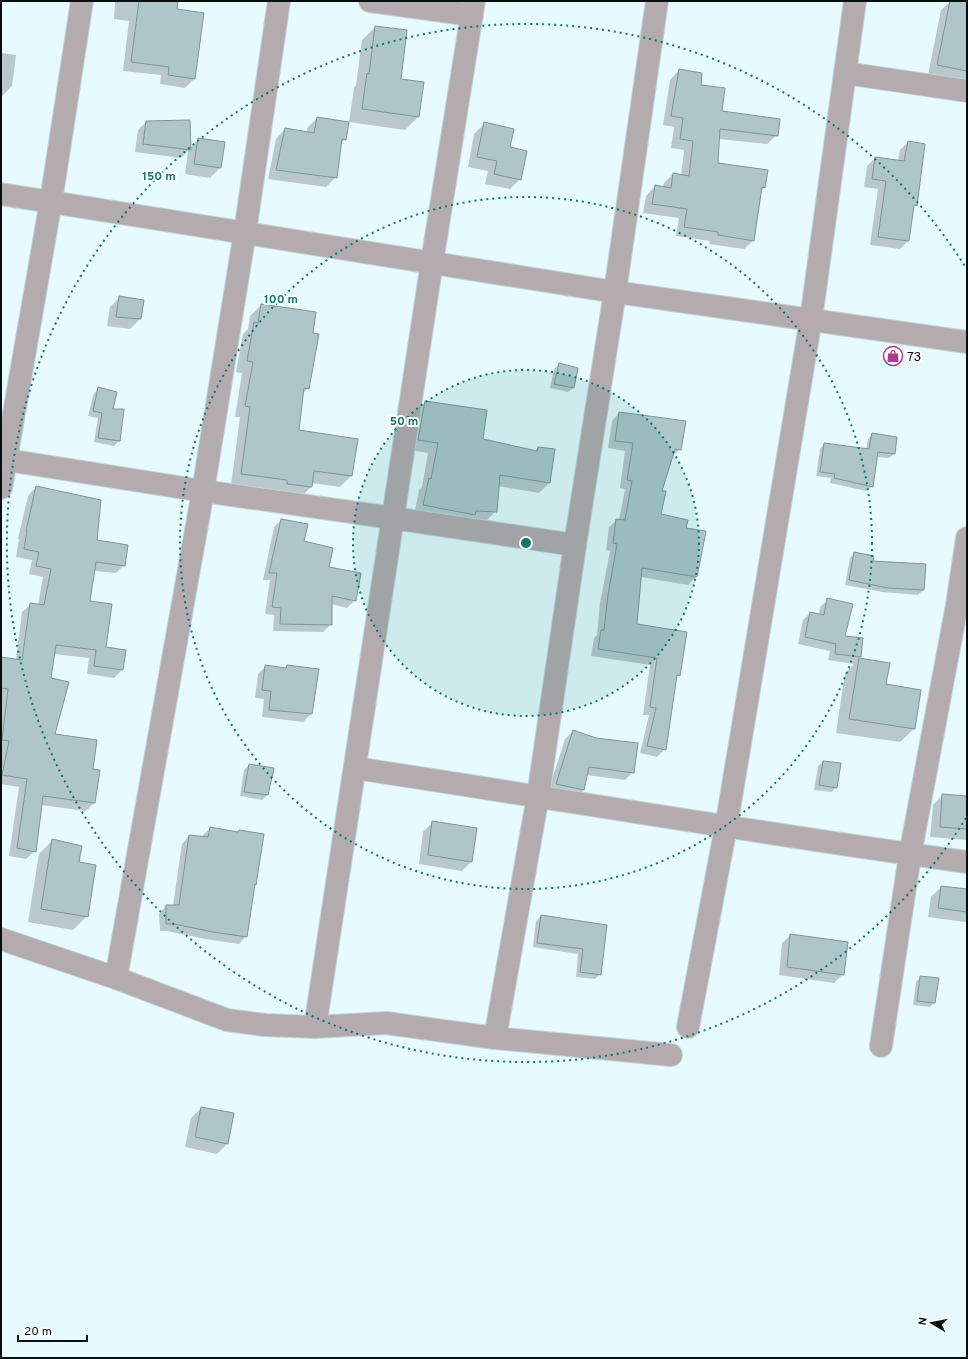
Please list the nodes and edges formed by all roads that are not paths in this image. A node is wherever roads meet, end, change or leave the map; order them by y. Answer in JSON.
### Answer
{"nodes":[{"id":1,"x":82,"y":1,"type":"edge"},
{"id":2,"x":279,"y":1,"type":"edge"},
{"id":3,"x":370,"y":1,"type":"edge"},
{"id":4,"x":657,"y":1,"type":"edge"},
{"id":5,"x":855,"y":1,"type":"edge"},
{"id":6,"x":473,"y":8,"type":"edge"},
{"id":7,"x":845,"y":73,"type":"junction"},
{"id":8,"x":967,"y":91,"type":"edge"},
{"id":9,"x":1,"y":194,"type":"edge"},
{"id":10,"x":51,"y":201,"type":"junction"},
{"id":11,"x":245,"y":232,"type":"junction"},
{"id":12,"x":432,"y":262,"type":"junction"},
{"id":13,"x":615,"y":292,"type":"junction"},
{"id":14,"x":811,"y":319,"type":"junction"},
{"id":15,"x":967,"y":342,"type":"edge"},
{"id":16,"x":3,"y":460,"type":"edge"},
{"id":17,"x":1,"y":488,"type":"edge"},
{"id":18,"x":203,"y":491,"type":"junction"},
{"id":19,"x":393,"y":518,"type":"junction"},
{"id":20,"x":967,"y":538,"type":"edge"},
{"id":21,"x":575,"y":545,"type":"junction"},
{"id":22,"x":962,"y":606,"type":"edge"},
{"id":23,"x":355,"y":768,"type":"junction"},
{"id":24,"x":538,"y":796,"type":"junction"},
{"id":25,"x":726,"y":827,"type":"junction"},
{"id":26,"x":910,"y":855,"type":"junction"},
{"id":27,"x":967,"y":862,"type":"edge"},
{"id":28,"x":1,"y":939,"type":"edge"},
{"id":29,"x":116,"y":978,"type":"junction"},
{"id":30,"x":315,"y":1027,"type":"junction"},
{"id":31,"x":688,"y":1027,"type":"dead end"},
{"id":32,"x":495,"y":1038,"type":"junction"},
{"id":33,"x":881,"y":1046,"type":"dead end"},
{"id":34,"x":670,"y":1055,"type":"dead end"}],
"edges":[{"from":1,"to":10,"type":"street"},
{"from":2,"to":11,"type":"street"},
{"from":3,"to":6,"type":"street"},
{"from":4,"to":13,"type":"street"},
{"from":5,"to":7,"type":"street"},
{"from":6,"to":12,"type":"street"},
{"from":7,"to":8,"type":"street"},
{"from":7,"to":14,"type":"street"},
{"from":9,"to":10,"type":"street"},
{"from":10,"to":11,"type":"street"},
{"from":10,"to":16,"type":"street"},
{"from":11,"to":12,"type":"street"},
{"from":11,"to":18,"type":"street"},
{"from":12,"to":13,"type":"street"},
{"from":12,"to":19,"type":"street"},
{"from":13,"to":14,"type":"street"},
{"from":13,"to":21,"type":"street"},
{"from":14,"to":15,"type":"street"},
{"from":14,"to":25,"type":"street"},
{"from":16,"to":17,"type":"street"},
{"from":16,"to":18,"type":"street"},
{"from":18,"to":19,"type":"street"},
{"from":18,"to":29,"type":"street"},
{"from":19,"to":21,"type":"street"},
{"from":19,"to":23,"type":"street"},
{"from":20,"to":22,"type":"street"},
{"from":21,"to":24,"type":"street"},
{"from":22,"to":26,"type":"street"},
{"from":23,"to":24,"type":"street"},
{"from":23,"to":30,"type":"street"},
{"from":24,"to":25,"type":"street"},
{"from":24,"to":32,"type":"street"},
{"from":25,"to":26,"type":"street"},
{"from":25,"to":31,"type":"street"},
{"from":26,"to":27,"type":"street"},
{"from":26,"to":33,"type":"street"},
{"from":28,"to":29,"type":"street"},
{"from":29,"to":30,"type":"street"},
{"from":30,"to":32,"type":"street"},
{"from":32,"to":34,"type":"street"}]}
